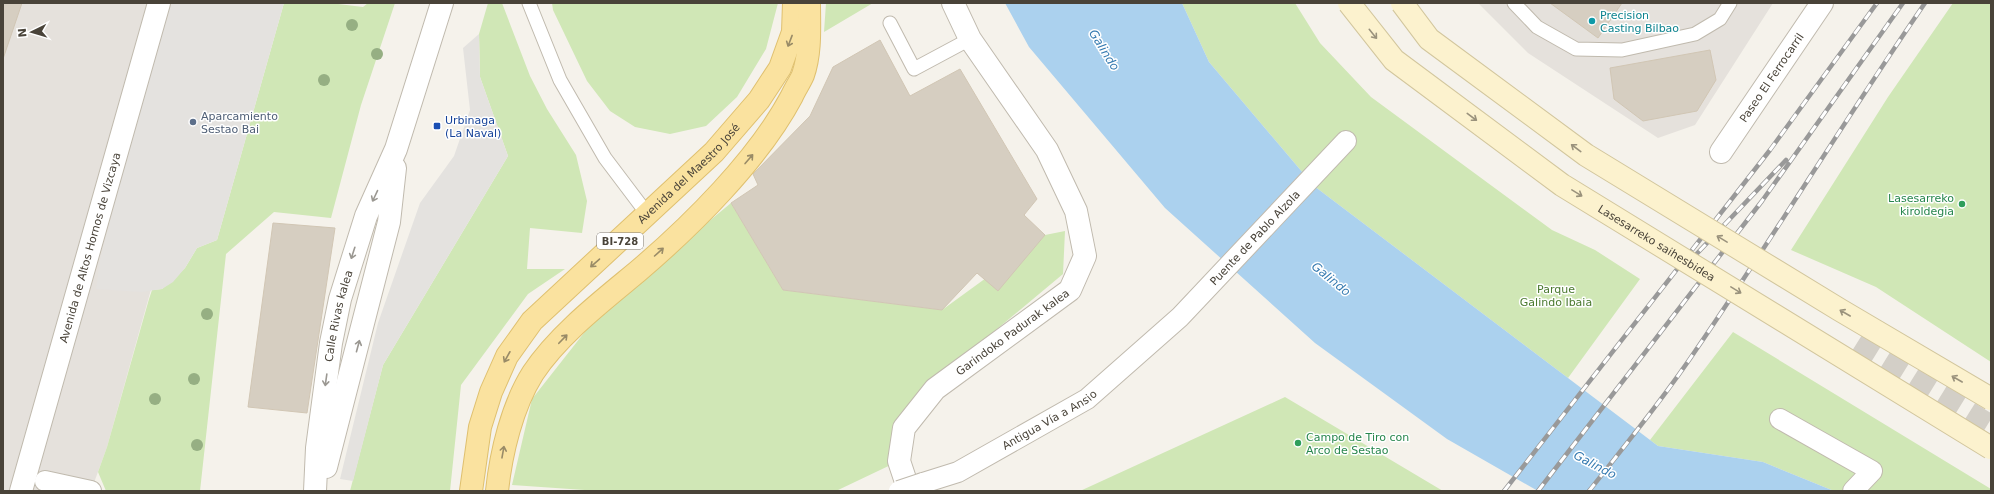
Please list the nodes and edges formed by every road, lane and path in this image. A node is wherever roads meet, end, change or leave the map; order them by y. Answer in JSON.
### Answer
{"nodes":[{"id":1,"x":159,"y":3,"type":"edge"},
{"id":2,"x":442,"y":3,"type":"edge"},
{"id":3,"x":529,"y":3,"type":"edge"},
{"id":4,"x":794,"y":3,"type":"edge"},
{"id":5,"x":809,"y":3,"type":"edge"},
{"id":6,"x":953,"y":3,"type":"edge"},
{"id":7,"x":1349,"y":3,"type":"edge"},
{"id":8,"x":1402,"y":3,"type":"edge"},
{"id":9,"x":1514,"y":3,"type":"edge"},
{"id":10,"x":1730,"y":3,"type":"edge"},
{"id":11,"x":1822,"y":3,"type":"edge"},
{"id":12,"x":890,"y":23,"type":"dead end"},
{"id":13,"x":970,"y":39,"type":"junction"},
{"id":14,"x":1346,"y":141,"type":"dead end"},
{"id":15,"x":396,"y":149,"type":"junction"},
{"id":16,"x":1721,"y":152,"type":"dead end"},
{"id":17,"x":648,"y":215,"type":"junction"},
{"id":18,"x":1180,"y":317,"type":"joint"},
{"id":19,"x":1991,"y":399,"type":"edge"},
{"id":20,"x":1780,"y":419,"type":"dead end"},
{"id":21,"x":1991,"y":448,"type":"edge"},
{"id":22,"x":45,"y":481,"type":"dead end"},
{"id":23,"x":916,"y":487,"type":"edge"},
{"id":24,"x":20,"y":491,"type":"edge"},
{"id":25,"x":91,"y":491,"type":"edge"},
{"id":26,"x":315,"y":491,"type":"edge"},
{"id":27,"x":318,"y":491,"type":"edge"},
{"id":28,"x":471,"y":491,"type":"edge"},
{"id":29,"x":498,"y":491,"type":"edge"},
{"id":30,"x":899,"y":491,"type":"edge"},
{"id":31,"x":1854,"y":491,"type":"edge"}],
"edges":[{"from":1,"to":24,"type":"street","name":"Avenida de Altos Hornos de Vizcaya"},
{"from":2,"to":15,"type":"street","name":"Calle Rivas kalea"},
{"from":3,"to":17,"type":"lane"},
{"from":4,"to":17,"type":"main road","name":"Avenida del Maestro José","number":"BI-728","one_way":true},
{"from":29,"to":5,"type":"main road","number":"BI-728","one_way":true},
{"from":6,"to":13,"type":"street","name":"Garindoko Padurak kalea"},
{"from":7,"to":21,"type":"main road","name":"Lasesarreko saihesbidea","one_way":true,"bridge":true},
{"from":19,"to":8,"type":"main road","one_way":true,"bridge":true},
{"from":9,"to":10,"type":"lane"},
{"from":11,"to":16,"type":"street","name":"Paseo El Ferrocarril"},
{"from":12,"to":13,"type":"lane"},
{"from":13,"to":23,"type":"street","name":"Garindoko Padurak kalea"},
{"from":14,"to":18,"type":"street","name":"Puente de Pablo Alzola"},
{"from":15,"to":26,"type":"street","name":"Calle Rivas kalea","one_way":true},
{"from":27,"to":15,"type":"street","name":"Calle Rivas kalea","one_way":true},
{"from":17,"to":28,"type":"main road","name":"Avenida del Maestro José","number":"BI-728","one_way":true},
{"from":18,"to":23,"type":"street","name":"Antigua Vía a Ansio"},
{"from":20,"to":31,"type":"street"},
{"from":22,"to":25,"type":"street"},
{"from":23,"to":30,"type":"street","name":"Antigua Vía a Ansio","bridge":true}]}
